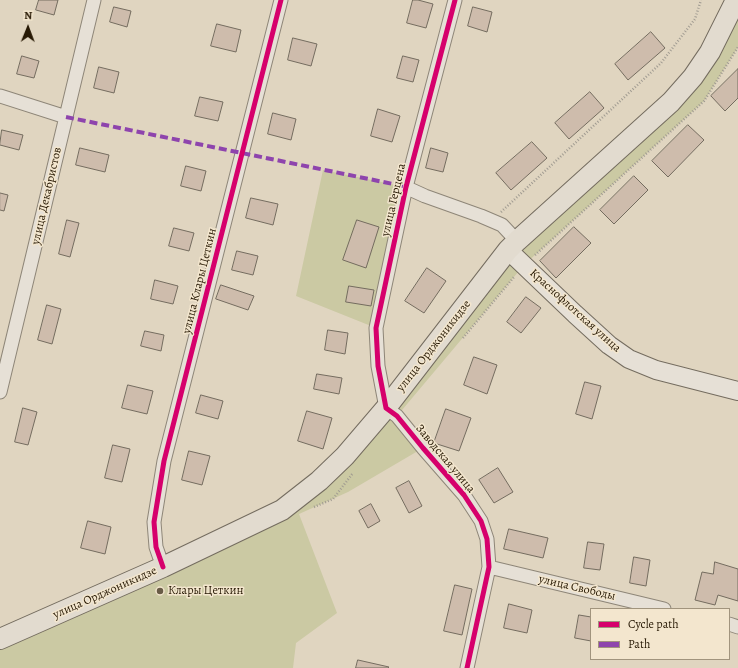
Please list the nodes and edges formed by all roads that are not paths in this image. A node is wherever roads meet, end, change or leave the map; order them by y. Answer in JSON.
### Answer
{"nodes":[{"id":1,"x":94,"y":0,"type":"edge"},
{"id":2,"x":281,"y":0,"type":"edge"},
{"id":3,"x":455,"y":0,"type":"edge"},
{"id":4,"x":736,"y":2,"type":"edge"},
{"id":5,"x":0,"y":96,"type":"edge"},
{"id":6,"x":66,"y":117,"type":"junction"},
{"id":7,"x":405,"y":186,"type":"junction"},
{"id":8,"x":513,"y":246,"type":"junction"},
{"id":9,"x":738,"y":391,"type":"edge"},
{"id":10,"x":0,"y":392,"type":"edge"},
{"id":11,"x":386,"y":408,"type":"junction"},
{"id":12,"x":163,"y":567,"type":"junction"},
{"id":13,"x":489,"y":568,"type":"junction"},
{"id":14,"x":660,"y":608,"type":"edge"},
{"id":15,"x":0,"y":639,"type":"edge"},
{"id":16,"x":467,"y":668,"type":"edge"}],
"edges":[{"from":1,"to":6,"type":"street","name":"улица Декабристов"},
{"from":2,"to":12,"type":"street","name":"улица Клары Цеткин"},
{"from":3,"to":7,"type":"street","name":"улица Герцена"},
{"from":4,"to":8,"type":"main road","name":"улица Орджоникидзе"},
{"from":5,"to":6,"type":"street"},
{"from":6,"to":10,"type":"street","name":"улица Декабристов"},
{"from":7,"to":8,"type":"street","name":"Краснофлотская улица"},
{"from":7,"to":11,"type":"street","name":"улица Герцена"},
{"from":8,"to":9,"type":"street","name":"Краснофлотская улица"},
{"from":8,"to":11,"type":"main road","name":"улица Орджоникидзе"},
{"from":11,"to":12,"type":"main road","name":"улица Орджоникидзе"},
{"from":11,"to":13,"type":"street","name":"Заводская улица"},
{"from":12,"to":15,"type":"main road","name":"улица Орджоникидзе"},
{"from":13,"to":14,"type":"street","name":"улица Свободы"},
{"from":13,"to":16,"type":"street","name":"Заводская улица"}]}
